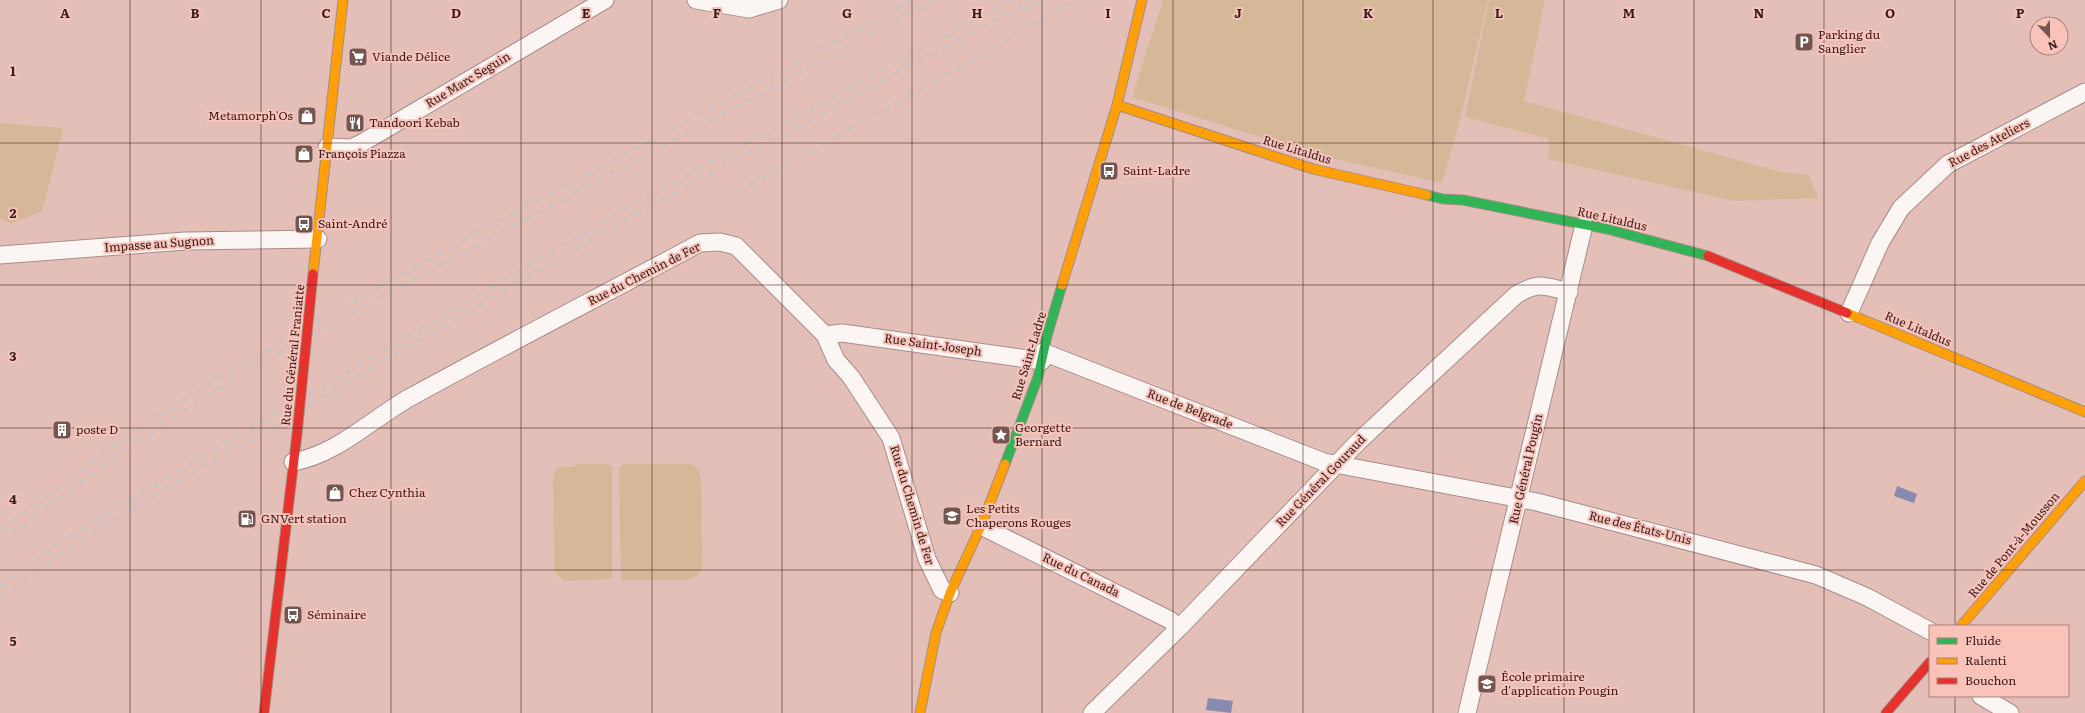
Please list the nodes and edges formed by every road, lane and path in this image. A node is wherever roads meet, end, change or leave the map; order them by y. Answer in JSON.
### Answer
{"nodes":[{"id":1,"x":343,"y":0,"type":"edge"},
{"id":2,"x":605,"y":0,"type":"edge"},
{"id":3,"x":696,"y":0,"type":"edge"},
{"id":4,"x":779,"y":0,"type":"edge"},
{"id":5,"x":1142,"y":0,"type":"edge"},
{"id":6,"x":2085,"y":92,"type":"edge"},
{"id":7,"x":1117,"y":105,"type":"junction"},
{"id":8,"x":327,"y":147,"type":"junction"},
{"id":9,"x":1584,"y":225,"type":"junction"},
{"id":10,"x":318,"y":239,"type":"junction"},
{"id":11,"x":0,"y":255,"type":"edge"},
{"id":12,"x":1569,"y":292,"type":"junction"},
{"id":13,"x":1849,"y":313,"type":"junction"},
{"id":14,"x":825,"y":335,"type":"junction"},
{"id":15,"x":1042,"y":356,"type":"junction"},
{"id":16,"x":2085,"y":412,"type":"edge"},
{"id":17,"x":294,"y":462,"type":"junction"},
{"id":18,"x":1337,"y":465,"type":"junction"},
{"id":19,"x":2085,"y":480,"type":"edge"},
{"id":20,"x":1519,"y":498,"type":"junction"},
{"id":21,"x":981,"y":526,"type":"junction"},
{"id":22,"x":950,"y":593,"type":"junction"},
{"id":23,"x":1962,"y":625,"type":"edge"},
{"id":24,"x":1179,"y":628,"type":"junction"},
{"id":25,"x":1929,"y":630,"type":"edge"},
{"id":26,"x":1929,"y":663,"type":"edge"},
{"id":27,"x":1983,"y":697,"type":"edge"},
{"id":28,"x":264,"y":713,"type":"edge"},
{"id":29,"x":920,"y":713,"type":"edge"},
{"id":30,"x":1092,"y":713,"type":"edge"},
{"id":31,"x":1467,"y":713,"type":"edge"},
{"id":32,"x":1886,"y":713,"type":"edge"},
{"id":33,"x":2010,"y":713,"type":"edge"}],
"edges":[{"from":1,"to":8,"type":"street","name":"Rue du Général Franiatte"},
{"from":2,"to":8,"type":"street","name":"Rue Marc Seguin"},
{"from":3,"to":4,"type":"street"},
{"from":5,"to":7,"type":"street","name":"Rue Saint-Ladre"},
{"from":6,"to":13,"type":"street","name":"Rue des Ateliers"},
{"from":7,"to":9,"type":"street","name":"Rue Litaldus"},
{"from":7,"to":15,"type":"street","name":"Rue Saint-Ladre"},
{"from":8,"to":10,"type":"street","name":"Rue du Général Franiatte"},
{"from":9,"to":12,"type":"street","name":"Rue Général Pougin"},
{"from":9,"to":13,"type":"street","name":"Rue Litaldus"},
{"from":10,"to":11,"type":"street","name":"Impasse au Sugnon"},
{"from":10,"to":17,"type":"street","name":"Rue du Général Franiatte","bridge":true},
{"from":12,"to":18,"type":"street","name":"Rue Général Gouraud"},
{"from":12,"to":20,"type":"street","name":"Rue Général Pougin"},
{"from":13,"to":16,"type":"street","name":"Rue Litaldus"},
{"from":14,"to":15,"type":"street","name":"Rue Saint-Joseph"},
{"from":14,"to":17,"type":"street","name":"Rue du Chemin de Fer"},
{"from":14,"to":22,"type":"street","name":"Rue du Chemin de Fer"},
{"from":15,"to":18,"type":"street","name":"Rue de Belgrade"},
{"from":15,"to":21,"type":"street","name":"Rue Saint-Ladre"},
{"from":17,"to":28,"type":"street","name":"Rue du Général Franiatte"},
{"from":18,"to":20,"type":"street","name":"Rue des États-Unis"},
{"from":18,"to":24,"type":"street","name":"Rue Général Gouraud"},
{"from":19,"to":23,"type":"street","name":"Rue de Pont-à-Mousson"},
{"from":20,"to":25,"type":"street","name":"Rue des États-Unis"},
{"from":20,"to":31,"type":"street","name":"Rue Général Pougin"},
{"from":21,"to":22,"type":"street","name":"Rue Saint-Ladre"},
{"from":21,"to":24,"type":"street","name":"Rue du Canada"},
{"from":22,"to":29,"type":"street","name":"Rue Saint-Ladre"},
{"from":24,"to":30,"type":"street","name":"Rue Général Gouraud"},
{"from":26,"to":32,"type":"street"},
{"from":27,"to":33,"type":"street"}]}
